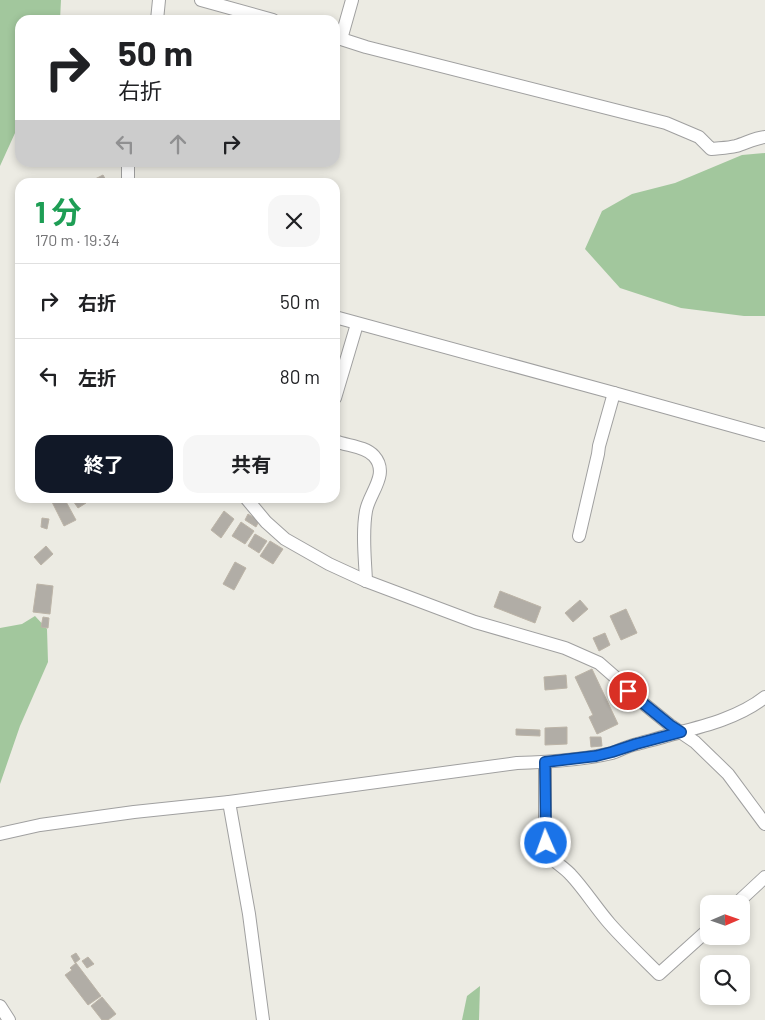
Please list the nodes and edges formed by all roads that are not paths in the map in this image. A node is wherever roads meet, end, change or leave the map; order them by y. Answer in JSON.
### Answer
{"nodes":[{"id":1,"x":159,"y":0,"type":"edge"},
{"id":2,"x":201,"y":0,"type":"edge"},
{"id":3,"x":352,"y":0,"type":"edge"},
{"id":4,"x":158,"y":15,"type":"edge"},
{"id":5,"x":255,"y":15,"type":"edge"},
{"id":6,"x":340,"y":33,"type":"edge"},
{"id":7,"x":340,"y":39,"type":"edge"},
{"id":8,"x":765,"y":138,"type":"edge"},
{"id":9,"x":340,"y":319,"type":"edge"},
{"id":10,"x":357,"y":324,"type":"junction"},
{"id":11,"x":340,"y":381,"type":"edge"},
{"id":12,"x":614,"y":393,"type":"junction"},
{"id":13,"x":765,"y":435,"type":"edge"},
{"id":14,"x":340,"y":442,"type":"edge"},
{"id":15,"x":250,"y":503,"type":"edge"},
{"id":16,"x":578,"y":536,"type":"dead end"},
{"id":17,"x":366,"y":581,"type":"junction"},
{"id":18,"x":765,"y":697,"type":"edge"},
{"id":19,"x":681,"y":732,"type":"junction"},
{"id":20,"x":545,"y":762,"type":"junction"},
{"id":21,"x":230,"y":802,"type":"junction"},
{"id":22,"x":765,"y":824,"type":"edge"},
{"id":23,"x":0,"y":834,"type":"edge"},
{"id":24,"x":765,"y":877,"type":"edge"},
{"id":25,"x":746,"y":895,"type":"edge"},
{"id":26,"x":700,"y":937,"type":"edge"},
{"id":27,"x":0,"y":1006,"type":"edge"},
{"id":28,"x":9,"y":1020,"type":"edge"},
{"id":29,"x":263,"y":1020,"type":"edge"}],
"edges":[{"from":1,"to":4,"type":"street"},
{"from":2,"to":5,"type":"street"},
{"from":3,"to":6,"type":"street"},
{"from":7,"to":8,"type":"street"},
{"from":9,"to":10,"type":"street"},
{"from":10,"to":11,"type":"street"},
{"from":10,"to":12,"type":"street"},
{"from":12,"to":13,"type":"street"},
{"from":12,"to":16,"type":"street"},
{"from":14,"to":17,"type":"street"},
{"from":15,"to":17,"type":"street"},
{"from":17,"to":19,"type":"street"},
{"from":18,"to":19,"type":"street"},
{"from":19,"to":20,"type":"street"},
{"from":19,"to":22,"type":"street"},
{"from":20,"to":21,"type":"street"},
{"from":20,"to":26,"type":"street"},
{"from":21,"to":23,"type":"street"},
{"from":21,"to":29,"type":"street"},
{"from":24,"to":25,"type":"street"},
{"from":27,"to":28,"type":"street"}]}
